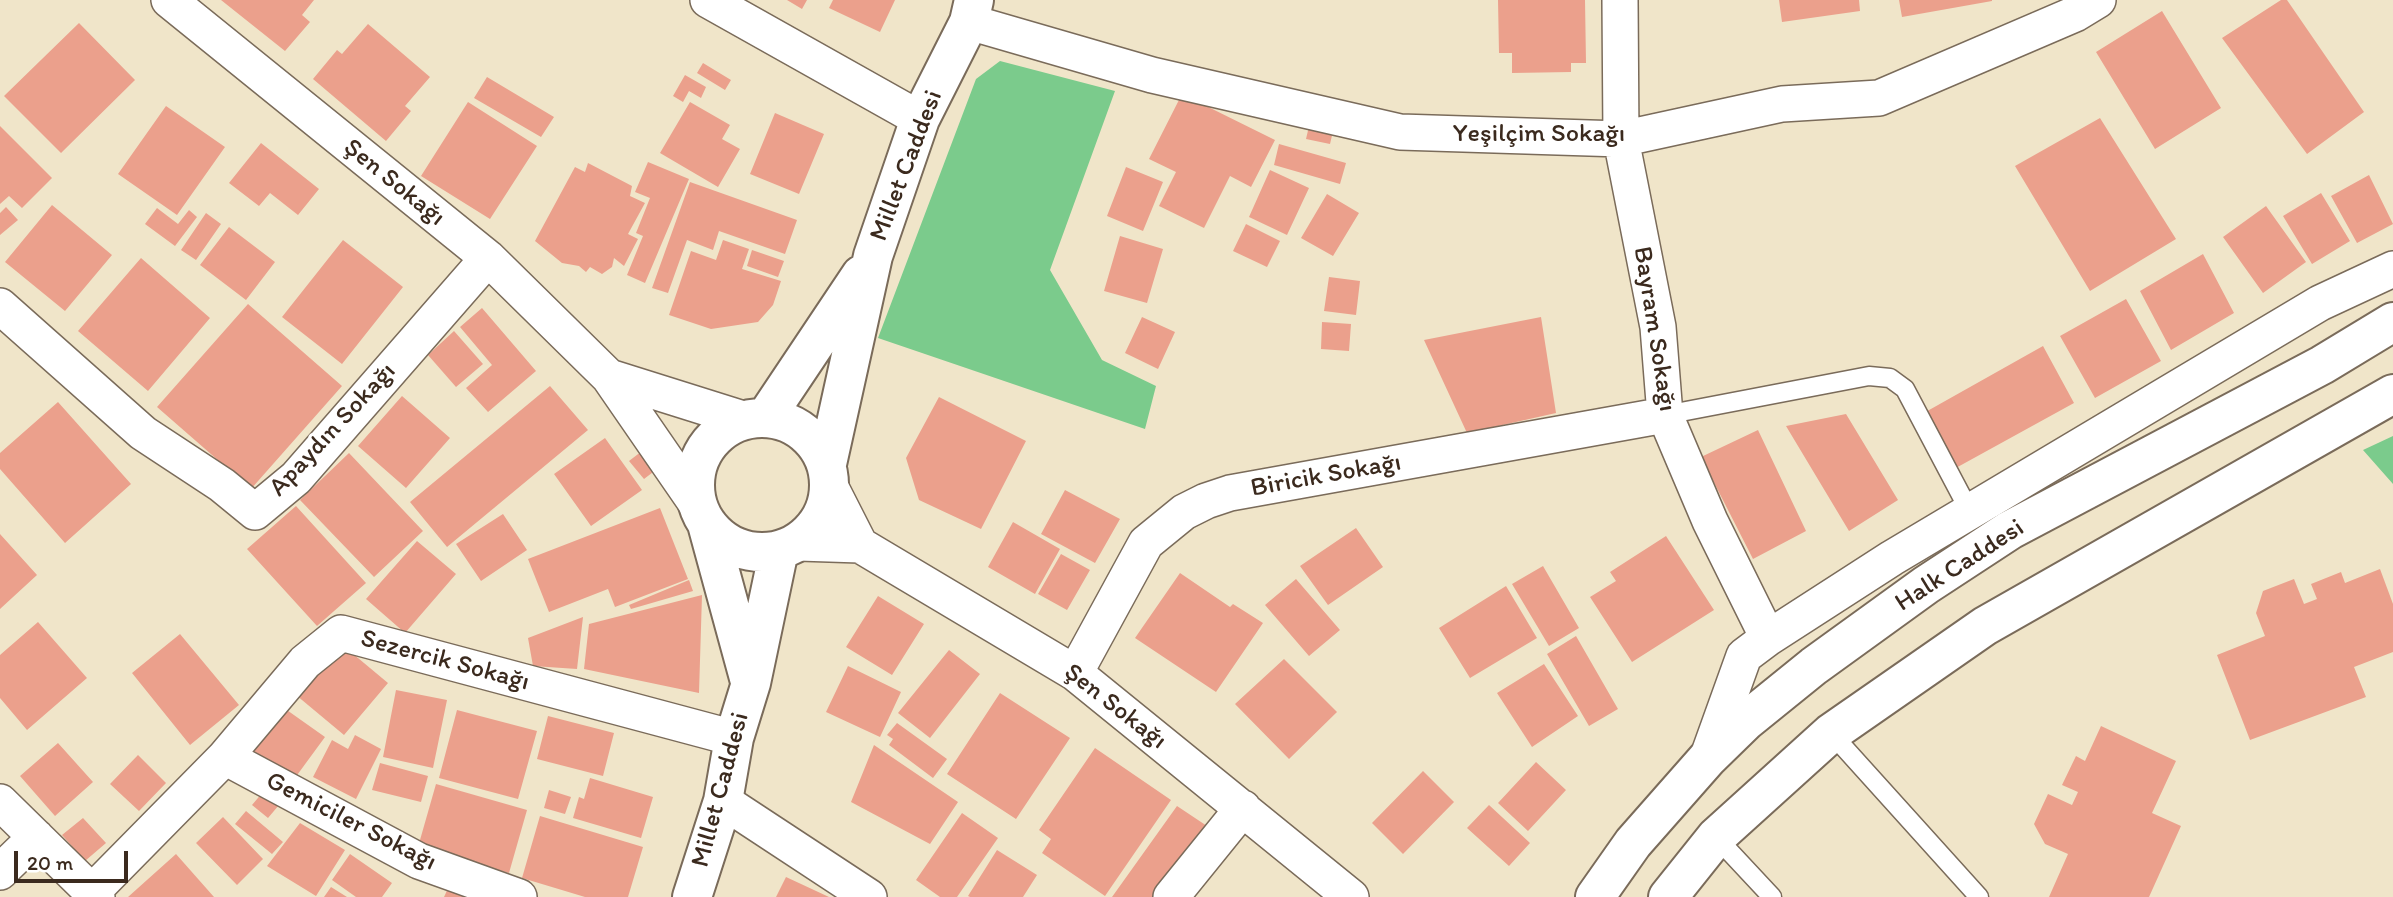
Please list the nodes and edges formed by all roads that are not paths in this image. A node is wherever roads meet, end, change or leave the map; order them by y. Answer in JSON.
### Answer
{"nodes":[{"id":1,"x":169,"y":0,"type":"edge"},
{"id":2,"x":708,"y":0,"type":"edge"},
{"id":3,"x":1620,"y":0,"type":"edge"},
{"id":4,"x":2098,"y":0,"type":"edge"},
{"id":5,"x":971,"y":11,"type":"edge"},
{"id":6,"x":920,"y":119,"type":"junction"},
{"id":7,"x":1621,"y":139,"type":"junction"},
{"id":8,"x":873,"y":256,"type":"junction"},
{"id":9,"x":488,"y":258,"type":"junction"},
{"id":10,"x":2393,"y":269,"type":"edge"},
{"id":11,"x":0,"y":306,"type":"edge"},
{"id":12,"x":2393,"y":322,"type":"edge"},
{"id":13,"x":610,"y":377,"type":"junction"},
{"id":14,"x":2393,"y":394,"type":"edge"},
{"id":15,"x":1665,"y":415,"type":"junction"},
{"id":16,"x":756,"y":419,"type":"junction"},
{"id":17,"x":829,"y":475,"type":"junction"},
{"id":18,"x":1970,"y":512,"type":"junction"},
{"id":19,"x":702,"y":515,"type":"junction"},
{"id":20,"x":860,"y":545,"type":"junction"},
{"id":21,"x":789,"y":547,"type":"junction"},
{"id":22,"x":1768,"y":638,"type":"junction"},
{"id":23,"x":1075,"y":673,"type":"junction"},
{"id":24,"x":751,"y":683,"type":"junction"},
{"id":25,"x":1831,"y":733,"type":"junction"},
{"id":26,"x":734,"y":738,"type":"junction"},
{"id":27,"x":225,"y":757,"type":"junction"},
{"id":28,"x":1707,"y":759,"type":"junction"},
{"id":29,"x":723,"y":801,"type":"junction"},
{"id":30,"x":0,"y":802,"type":"edge"},
{"id":31,"x":1243,"y":808,"type":"junction"},
{"id":32,"x":36,"y":837,"type":"junction"},
{"id":33,"x":1716,"y":837,"type":"junction"},
{"id":34,"x":0,"y":872,"type":"edge"},
{"id":35,"x":94,"y":895,"type":"edge"},
{"id":36,"x":519,"y":897,"type":"edge"},
{"id":37,"x":692,"y":897,"type":"edge"},
{"id":38,"x":869,"y":897,"type":"edge"},
{"id":39,"x":1171,"y":897,"type":"edge"},
{"id":40,"x":1351,"y":897,"type":"edge"},
{"id":41,"x":1595,"y":897,"type":"edge"},
{"id":42,"x":1668,"y":897,"type":"edge"},
{"id":43,"x":1772,"y":897,"type":"edge"},
{"id":44,"x":1979,"y":897,"type":"edge"}],
"edges":[{"from":1,"to":9,"type":"street","name":"Şen Sokağı"},
{"from":2,"to":6,"type":"street"},
{"from":3,"to":7,"type":"street","name":"Bayram Sokağı"},
{"from":4,"to":7,"type":"street","name":"Yeşilçim Sokağı"},
{"from":5,"to":6,"type":"main road","name":"Millet Caddesi"},
{"from":5,"to":7,"type":"street","name":"Yeşilçim Sokağı"},
{"from":6,"to":8,"type":"main road","name":"Millet Caddesi"},
{"from":7,"to":15,"type":"street","name":"Bayram Sokağı"},
{"from":8,"to":16,"type":"main road"},
{"from":8,"to":17,"type":"main road"},
{"from":9,"to":11,"type":"street","name":"Apaydın Sokağı"},
{"from":9,"to":13,"type":"street","name":"Şen Sokağı"},
{"from":10,"to":18,"type":"street"},
{"from":12,"to":28,"type":"main road","name":"Halk Caddesi"},
{"from":13,"to":16,"type":"street","name":"Şen Sokağı"},
{"from":13,"to":19,"type":"street","name":"Şen Sokağı"},
{"from":14,"to":25,"type":"main road"},
{"from":15,"to":18,"type":"lane"},
{"from":15,"to":22,"type":"street","name":"Bayram Sokağı"},
{"from":15,"to":23,"type":"street","name":"Biricik Sokağı"},
{"from":16,"to":17,"type":"main road"},
{"from":16,"to":19,"type":"main road"},
{"from":17,"to":20,"type":"street"},
{"from":17,"to":21,"type":"main road"},
{"from":18,"to":22,"type":"street"},
{"from":19,"to":21,"type":"main road"},
{"from":19,"to":24,"type":"main road"},
{"from":20,"to":21,"type":"street","name":"Şen Sokağı"},
{"from":20,"to":23,"type":"street","name":"Şen Sokağı"},
{"from":21,"to":24,"type":"main road","name":"Millet Caddesi"},
{"from":22,"to":28,"type":"street"},
{"from":23,"to":31,"type":"street","name":"Şen Sokağı"},
{"from":24,"to":26,"type":"main road","name":"Millet Caddesi"},
{"from":25,"to":33,"type":"main road"},
{"from":25,"to":44,"type":"lane"},
{"from":26,"to":27,"type":"street","name":"Sezercik Sokağı"},
{"from":26,"to":29,"type":"main road","name":"Millet Caddesi"},
{"from":27,"to":35,"type":"street","name":"Sezercik Sokağı"},
{"from":27,"to":36,"type":"street","name":"Gemiciler Sokağı"},
{"from":28,"to":41,"type":"main road","name":"Halk Caddesi"},
{"from":29,"to":37,"type":"main road","name":"Millet Caddesi"},
{"from":29,"to":38,"type":"street"},
{"from":30,"to":32,"type":"street"},
{"from":31,"to":39,"type":"street"},
{"from":31,"to":40,"type":"street","name":"Şen Sokağı"},
{"from":32,"to":34,"type":"street"},
{"from":32,"to":35,"type":"street"},
{"from":33,"to":42,"type":"main road"},
{"from":33,"to":43,"type":"lane"}]}
